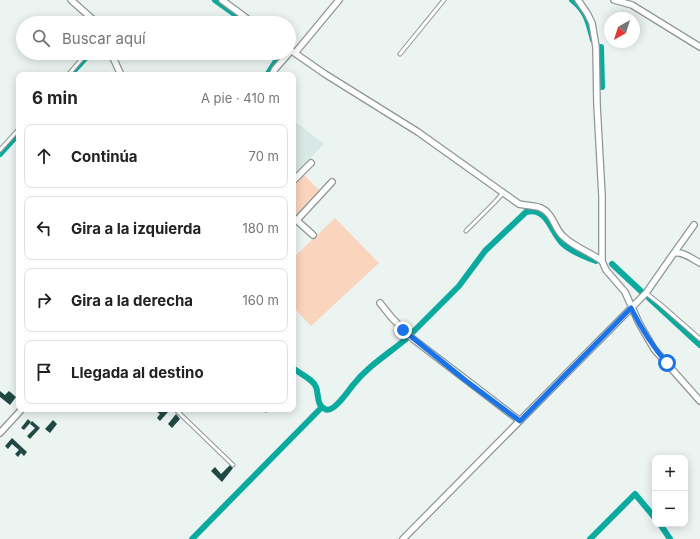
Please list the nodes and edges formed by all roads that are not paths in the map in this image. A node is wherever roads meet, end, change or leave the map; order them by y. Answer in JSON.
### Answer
{"nodes":[{"id":1,"x":71,"y":0,"type":"edge"},
{"id":2,"x":222,"y":0,"type":"edge"},
{"id":3,"x":339,"y":0,"type":"edge"},
{"id":4,"x":444,"y":0,"type":"edge"},
{"id":5,"x":578,"y":0,"type":"edge"},
{"id":6,"x":614,"y":0,"type":"edge"},
{"id":7,"x":89,"y":16,"type":"edge"},
{"id":8,"x":244,"y":16,"type":"edge"},
{"id":9,"x":296,"y":47,"type":"edge"},
{"id":10,"x":700,"y":47,"type":"edge"},
{"id":11,"x":400,"y":54,"type":"dead end"},
{"id":12,"x":296,"y":55,"type":"edge"},
{"id":13,"x":81,"y":60,"type":"edge"},
{"id":14,"x":114,"y":60,"type":"edge"},
{"id":15,"x":283,"y":60,"type":"edge"},
{"id":16,"x":71,"y":72,"type":"edge"},
{"id":17,"x":120,"y":72,"type":"edge"},
{"id":18,"x":274,"y":72,"type":"edge"},
{"id":19,"x":16,"y":132,"type":"edge"},
{"id":20,"x":0,"y":150,"type":"edge"},
{"id":21,"x":311,"y":163,"type":"dead end"},
{"id":22,"x":296,"y":178,"type":"edge"},
{"id":23,"x":332,"y":182,"type":"dead end"},
{"id":24,"x":503,"y":193,"type":"junction"},
{"id":25,"x":296,"y":217,"type":"edge"},
{"id":26,"x":296,"y":219,"type":"edge"},
{"id":27,"x":694,"y":224,"type":"dead end"},
{"id":28,"x":466,"y":231,"type":"dead end"},
{"id":29,"x":313,"y":235,"type":"dead end"},
{"id":30,"x":674,"y":253,"type":"junction"},
{"id":31,"x":602,"y":260,"type":"junction"},
{"id":32,"x":700,"y":263,"type":"edge"},
{"id":33,"x":646,"y":293,"type":"junction"},
{"id":34,"x":380,"y":303,"type":"dead end"},
{"id":35,"x":631,"y":308,"type":"junction"},
{"id":36,"x":700,"y":339,"type":"edge"},
{"id":37,"x":700,"y":401,"type":"edge"},
{"id":38,"x":19,"y":412,"type":"edge"},
{"id":39,"x":178,"y":412,"type":"edge"},
{"id":40,"x":520,"y":421,"type":"junction"},
{"id":41,"x":0,"y":433,"type":"edge"},
{"id":42,"x":233,"y":465,"type":"dead end"},
{"id":43,"x":403,"y":539,"type":"edge"}],
"edges":[{"from":1,"to":7,"type":"street"},
{"from":2,"to":8,"type":"street"},
{"from":3,"to":9,"type":"street"},
{"from":4,"to":11,"type":"lane"},
{"from":5,"to":31,"type":"street"},
{"from":6,"to":10,"type":"street"},
{"from":12,"to":24,"type":"street"},
{"from":13,"to":16,"type":"lane"},
{"from":14,"to":17,"type":"street"},
{"from":15,"to":18,"type":"street"},
{"from":19,"to":20,"type":"lane"},
{"from":21,"to":22,"type":"street"},
{"from":23,"to":25,"type":"street"},
{"from":24,"to":28,"type":"lane"},
{"from":24,"to":31,"type":"street"},
{"from":26,"to":29,"type":"street"},
{"from":27,"to":30,"type":"street"},
{"from":30,"to":32,"type":"street"},
{"from":30,"to":33,"type":"street"},
{"from":31,"to":35,"type":"street"},
{"from":33,"to":35,"type":"street"},
{"from":33,"to":36,"type":"lane"},
{"from":34,"to":40,"type":"street"},
{"from":35,"to":37,"type":"street"},
{"from":35,"to":40,"type":"street"},
{"from":38,"to":41,"type":"street"},
{"from":39,"to":42,"type":"lane"},
{"from":40,"to":43,"type":"street"}]}
